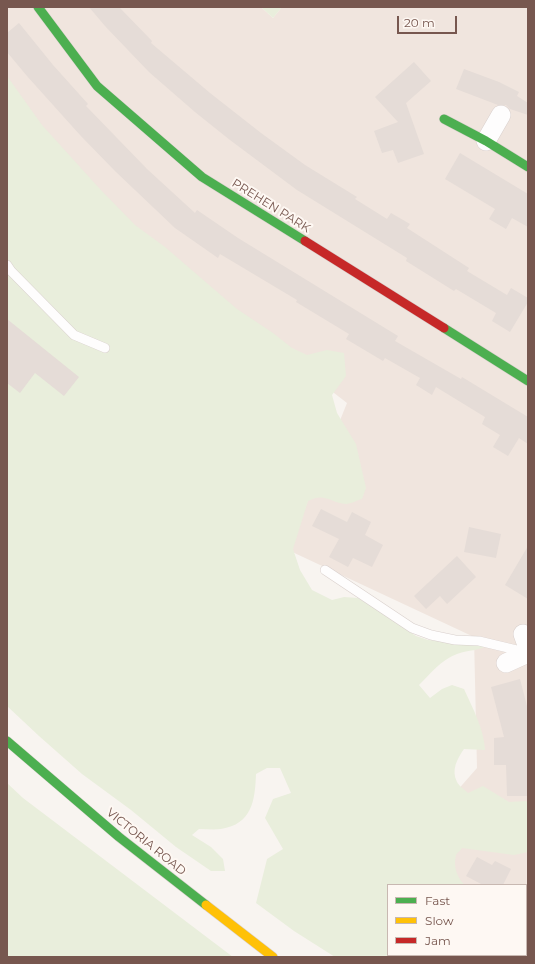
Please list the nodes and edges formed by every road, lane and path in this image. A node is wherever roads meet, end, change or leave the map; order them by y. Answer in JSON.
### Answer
{"nodes":[{"id":1,"x":38,"y":7,"type":"edge"},
{"id":2,"x":501,"y":115,"type":"dead end"},
{"id":3,"x":444,"y":119,"type":"dead end"},
{"id":4,"x":486,"y":141,"type":"junction"},
{"id":5,"x":528,"y":167,"type":"edge"},
{"id":6,"x":7,"y":265,"type":"edge"},
{"id":7,"x":105,"y":348,"type":"dead end"},
{"id":8,"x":528,"y":382,"type":"edge"},
{"id":9,"x":325,"y":570,"type":"dead end"},
{"id":10,"x":528,"y":653,"type":"edge"},
{"id":11,"x":506,"y":662,"type":"dead end"},
{"id":12,"x":7,"y":741,"type":"edge"},
{"id":13,"x":273,"y":957,"type":"edge"}],
"edges":[{"from":1,"to":8,"type":"main road","name":"PREHEN PARK"},
{"from":2,"to":4,"type":"street"},
{"from":3,"to":4,"type":"main road"},
{"from":4,"to":5,"type":"main road"},
{"from":6,"to":7,"type":"lane"},
{"from":9,"to":10,"type":"lane"},
{"from":10,"to":11,"type":"street"},
{"from":12,"to":13,"type":"main road","name":"VICTORIA ROAD"}]}
